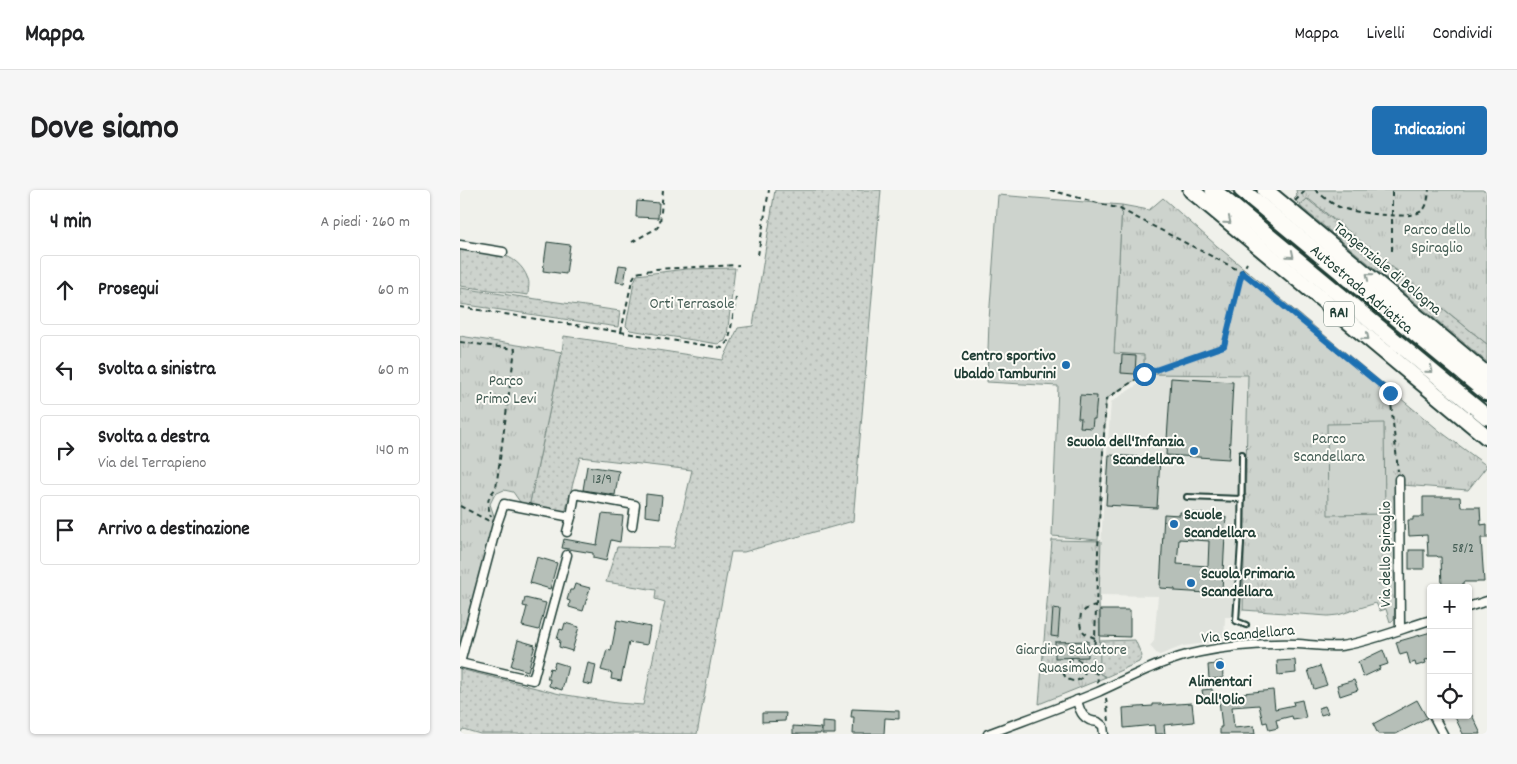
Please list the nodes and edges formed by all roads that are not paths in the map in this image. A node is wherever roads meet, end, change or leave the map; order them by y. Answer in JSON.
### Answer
{"nodes":[{"id":1,"x":1191,"y":190,"type":"edge"},
{"id":2,"x":1213,"y":190,"type":"edge"},
{"id":3,"x":1242,"y":190,"type":"edge"},
{"id":4,"x":1265,"y":190,"type":"edge"},
{"id":5,"x":460,"y":245,"type":"edge"},
{"id":6,"x":503,"y":252,"type":"dead end"},
{"id":7,"x":1487,"y":374,"type":"edge"},
{"id":8,"x":1487,"y":393,"type":"edge"},
{"id":9,"x":1487,"y":417,"type":"edge"},
{"id":10,"x":1487,"y":437,"type":"edge"},
{"id":11,"x":1242,"y":454,"type":"dead end"},
{"id":12,"x":1399,"y":479,"type":"road end"},
{"id":13,"x":1186,"y":497,"type":"dead end"},
{"id":14,"x":1242,"y":499,"type":"junction"},
{"id":15,"x":570,"y":517,"type":"junction"},
{"id":16,"x":632,"y":526,"type":"dead end"},
{"id":17,"x":568,"y":532,"type":"dead end"},
{"id":18,"x":567,"y":556,"type":"dead end"},
{"id":19,"x":1487,"y":602,"type":"edge"},
{"id":20,"x":1472,"y":606,"type":"edge"},
{"id":21,"x":1427,"y":621,"type":"edge"},
{"id":22,"x":1246,"y":625,"type":"dead end"},
{"id":23,"x":1400,"y":629,"type":"junction"},
{"id":24,"x":460,"y":663,"type":"edge"},
{"id":25,"x":1077,"y":700,"type":"junction"},
{"id":26,"x":1435,"y":719,"type":"edge"},
{"id":27,"x":988,"y":734,"type":"edge"},
{"id":28,"x":1104,"y":734,"type":"edge"},
{"id":29,"x":1443,"y":734,"type":"edge"}],
"edges":[{"from":1,"to":10,"type":"highway","number":"RA1","one_way":true},
{"from":2,"to":9,"type":"highway","name":"Autostrada Adriatica","one_way":true},
{"from":3,"to":8,"type":"highway","name":"Autostrada Adriatica"},
{"from":7,"to":4,"type":"highway","name":"Tangenziale di Bologna","one_way":true},
{"from":5,"to":6,"type":"street"},
{"from":11,"to":14,"type":"lane"},
{"from":12,"to":23,"type":"street","name":"Via dello Spiraglio"},
{"from":13,"to":14,"type":"lane"},
{"from":14,"to":22,"type":"lane"},
{"from":15,"to":16,"type":"street"},
{"from":15,"to":17,"type":"street"},
{"from":15,"to":24,"type":"street"},
{"from":18,"to":24,"type":"street"},
{"from":19,"to":20,"type":"street"},
{"from":21,"to":23,"type":"street","name":"Via Scandellara"},
{"from":23,"to":25,"type":"street","name":"Via Scandellara"},
{"from":25,"to":27,"type":"street","name":"Via Scandellara"},
{"from":25,"to":28,"type":"street"},
{"from":26,"to":29,"type":"street"}]}
